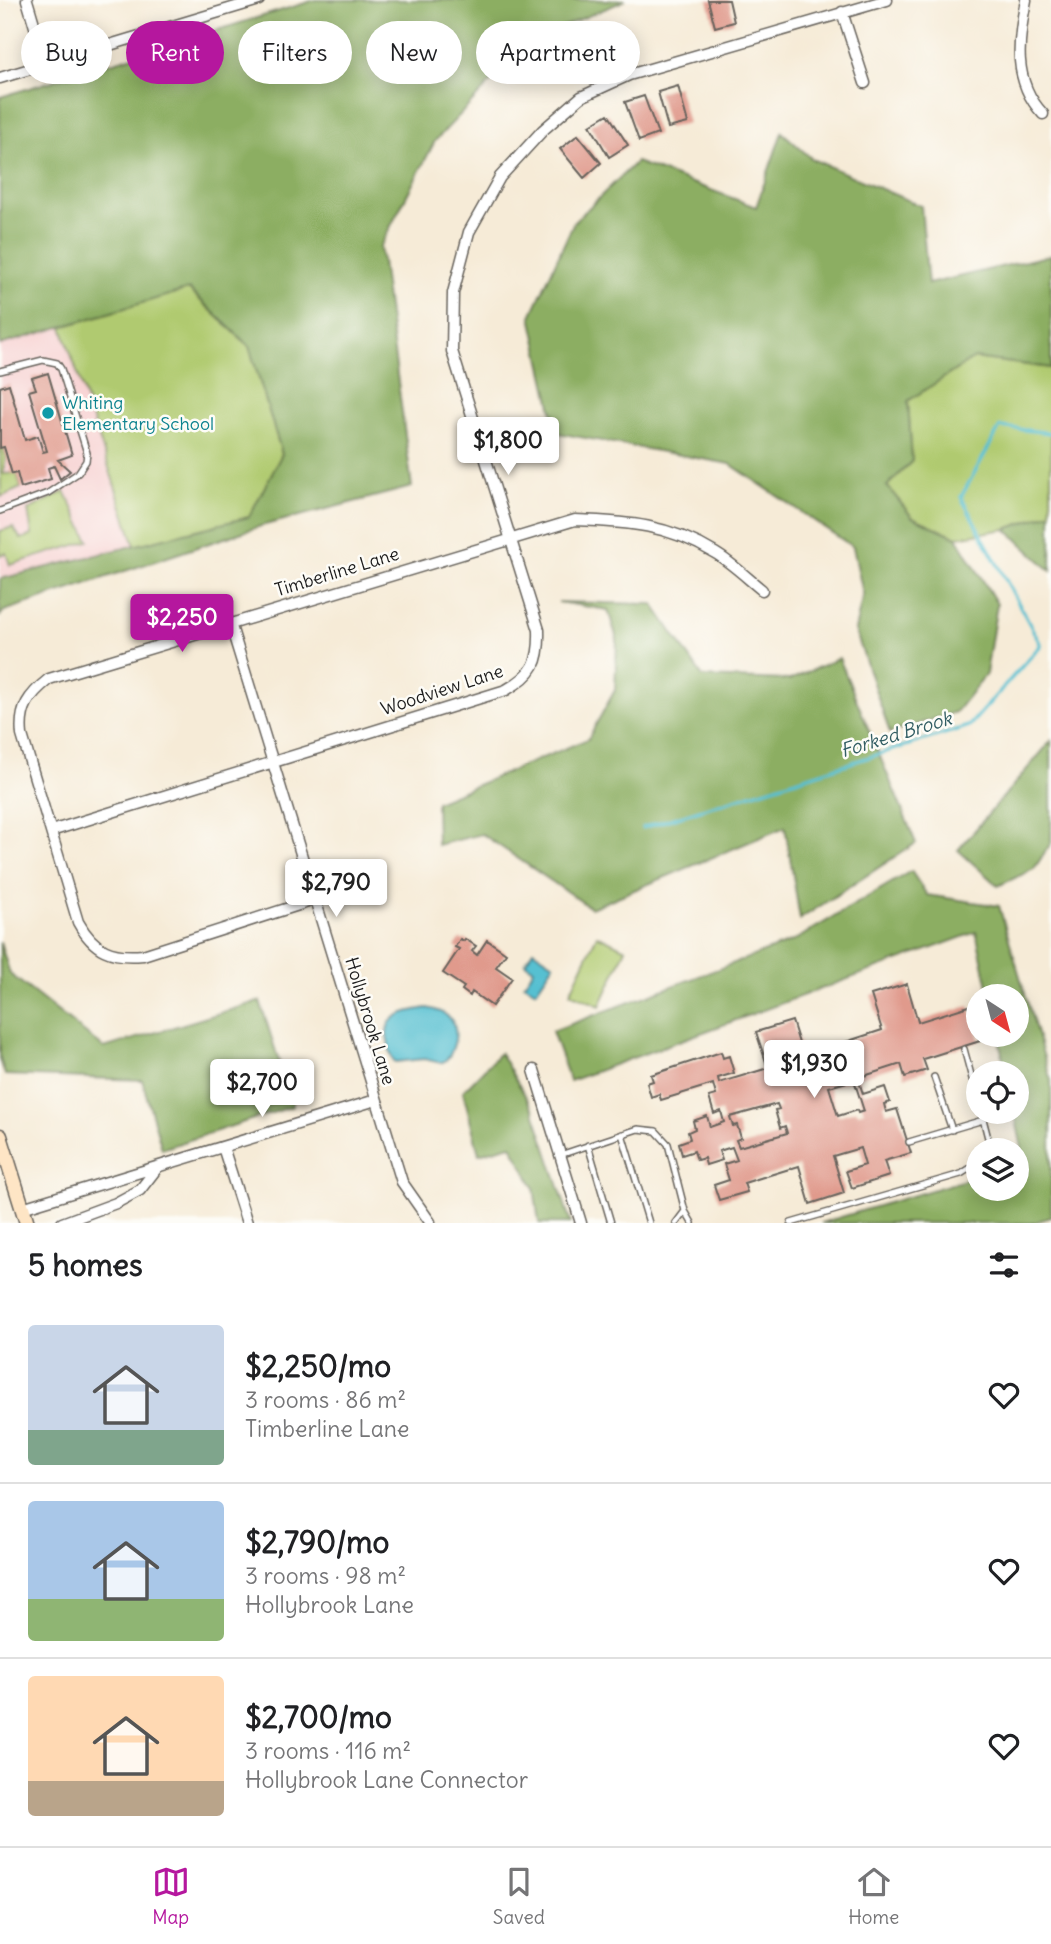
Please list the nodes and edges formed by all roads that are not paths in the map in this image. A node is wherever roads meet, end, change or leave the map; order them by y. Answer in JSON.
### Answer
{"nodes":[{"id":1,"x":27,"y":0,"type":"edge"},
{"id":2,"x":259,"y":0,"type":"edge"},
{"id":3,"x":887,"y":0,"type":"edge"},
{"id":4,"x":1026,"y":0,"type":"edge"},
{"id":5,"x":842,"y":12,"type":"junction"},
{"id":6,"x":33,"y":21,"type":"edge"},
{"id":7,"x":112,"y":44,"type":"edge"},
{"id":8,"x":21,"y":72,"type":"edge"},
{"id":9,"x":0,"y":78,"type":"edge"},
{"id":10,"x":865,"y":83,"type":"dead end"},
{"id":11,"x":1043,"y":114,"type":"dead end"},
{"id":12,"x":0,"y":371,"type":"edge"},
{"id":13,"x":0,"y":511,"type":"edge"},
{"id":14,"x":511,"y":538,"type":"junction"},
{"id":15,"x":762,"y":590,"type":"dead end"},
{"id":16,"x":230,"y":623,"type":"junction"},
{"id":17,"x":273,"y":762,"type":"junction"},
{"id":18,"x":51,"y":831,"type":"junction"},
{"id":19,"x":314,"y":900,"type":"junction"},
{"id":20,"x":964,"y":1049,"type":"dead end"},
{"id":21,"x":967,"y":1061,"type":"edge"},
{"id":22,"x":534,"y":1070,"type":"dead end"},
{"id":23,"x":934,"y":1077,"type":"dead end"},
{"id":24,"x":376,"y":1100,"type":"junction"},
{"id":25,"x":971,"y":1124,"type":"edge"},
{"id":26,"x":952,"y":1130,"type":"junction"},
{"id":27,"x":622,"y":1134,"type":"junction"},
{"id":28,"x":0,"y":1136,"type":"edge"},
{"id":29,"x":909,"y":1142,"type":"dead end"},
{"id":30,"x":588,"y":1146,"type":"junction"},
{"id":31,"x":223,"y":1147,"type":"junction"},
{"id":32,"x":560,"y":1155,"type":"junction"},
{"id":33,"x":157,"y":1168,"type":"junction"},
{"id":34,"x":966,"y":1171,"type":"edge"},
{"id":35,"x":22,"y":1208,"type":"junction"},
{"id":36,"x":685,"y":1211,"type":"junction"},
{"id":37,"x":430,"y":1222,"type":"edge"},
{"id":38,"x":27,"y":1223,"type":"edge"},
{"id":39,"x":62,"y":1223,"type":"edge"},
{"id":40,"x":247,"y":1223,"type":"edge"},
{"id":41,"x":581,"y":1223,"type":"edge"},
{"id":42,"x":611,"y":1223,"type":"edge"},
{"id":43,"x":649,"y":1223,"type":"edge"},
{"id":44,"x":676,"y":1223,"type":"edge"},
{"id":45,"x":692,"y":1223,"type":"edge"},
{"id":46,"x":791,"y":1223,"type":"edge"}],
"edges":[{"from":1,"to":6,"type":"street"},
{"from":2,"to":7,"type":"street"},
{"from":3,"to":5,"type":"street","name":"Woodview Lane"},
{"from":4,"to":11,"type":"street"},
{"from":5,"to":10,"type":"street"},
{"from":5,"to":14,"type":"street","name":"Woodview Lane"},
{"from":8,"to":9,"type":"street"},
{"from":12,"to":13,"type":"lane"},
{"from":14,"to":15,"type":"street","name":"Timberline Lane"},
{"from":14,"to":16,"type":"street","name":"Timberline Lane"},
{"from":14,"to":17,"type":"street","name":"Woodview Lane"},
{"from":16,"to":17,"type":"street","name":"Hollybrook Lane"},
{"from":16,"to":18,"type":"street","name":"Timberline Lane"},
{"from":17,"to":18,"type":"street","name":"Woodview Lane"},
{"from":17,"to":19,"type":"street","name":"Hollybrook Lane"},
{"from":18,"to":19,"type":"street","name":"Timberline Lane"},
{"from":19,"to":24,"type":"street","name":"Hollybrook Lane"},
{"from":20,"to":21,"type":"lane"},
{"from":22,"to":32,"type":"street"},
{"from":23,"to":26,"type":"lane"},
{"from":24,"to":31,"type":"street"},
{"from":24,"to":37,"type":"street","name":"Hollybrook Lane"},
{"from":25,"to":26,"type":"lane"},
{"from":26,"to":29,"type":"lane"},
{"from":27,"to":30,"type":"lane"},
{"from":27,"to":36,"type":"lane"},
{"from":27,"to":43,"type":"lane"},
{"from":28,"to":35,"type":"street"},
{"from":30,"to":32,"type":"lane"},
{"from":30,"to":42,"type":"lane"},
{"from":31,"to":33,"type":"street"},
{"from":31,"to":40,"type":"street"},
{"from":32,"to":41,"type":"street"},
{"from":33,"to":35,"type":"street"},
{"from":33,"to":39,"type":"street"},
{"from":34,"to":46,"type":"lane"},
{"from":35,"to":38,"type":"street"},
{"from":36,"to":44,"type":"lane"},
{"from":36,"to":45,"type":"lane"}]}
